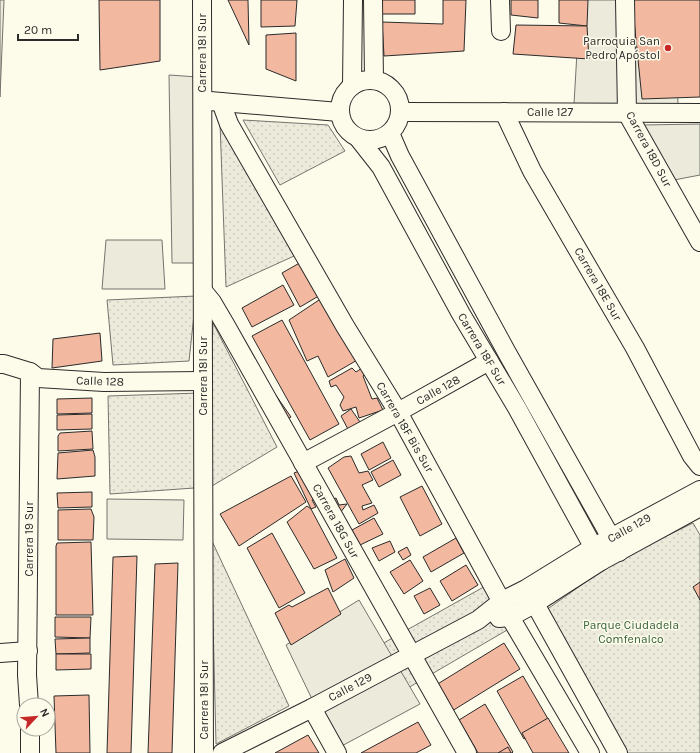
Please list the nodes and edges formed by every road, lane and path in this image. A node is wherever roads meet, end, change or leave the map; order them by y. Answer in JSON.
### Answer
{"nodes":[{"id":1,"x":202,"y":0,"type":"edge"},
{"id":2,"x":353,"y":0,"type":"edge"},
{"id":3,"x":373,"y":0,"type":"edge"},
{"id":4,"x":500,"y":0,"type":"edge"},
{"id":5,"x":624,"y":0,"type":"edge"},
{"id":6,"x":501,"y":31,"type":"dead end"},
{"id":7,"x":624,"y":58,"type":"dead end"},
{"id":8,"x":374,"y":80,"type":"junction"},
{"id":9,"x":352,"y":86,"type":"junction"},
{"id":10,"x":202,"y":100,"type":"junction"},
{"id":11,"x":221,"y":102,"type":"junction"},
{"id":12,"x":339,"y":112,"type":"junction"},
{"id":13,"x":400,"y":112,"type":"junction"},
{"id":14,"x":504,"y":112,"type":"junction"},
{"id":15,"x":627,"y":113,"type":"junction"},
{"id":16,"x":700,"y":113,"type":"edge"},
{"id":17,"x":390,"y":133,"type":"junction"},
{"id":18,"x":359,"y":138,"type":"junction"},
{"id":19,"x":700,"y":242,"type":"edge"},
{"id":20,"x":203,"y":291,"type":"junction"},
{"id":21,"x":489,"y":361,"type":"junction"},
{"id":22,"x":0,"y":364,"type":"edge"},
{"id":23,"x":30,"y":372,"type":"junction"},
{"id":24,"x":203,"y":381,"type":"junction"},
{"id":25,"x":398,"y":412,"type":"junction"},
{"id":26,"x":696,"y":461,"type":"edge"},
{"id":27,"x":303,"y":463,"type":"junction"},
{"id":28,"x":700,"y":490,"type":"edge"},
{"id":29,"x":700,"y":507,"type":"edge"},
{"id":30,"x":616,"y":544,"type":"junction"},
{"id":31,"x":598,"y":554,"type":"junction"},
{"id":32,"x":530,"y":596,"type":"junction"},
{"id":33,"x":506,"y":609,"type":"junction"},
{"id":34,"x":28,"y":651,"type":"junction"},
{"id":35,"x":0,"y":653,"type":"edge"},
{"id":36,"x":411,"y":655,"type":"junction"},
{"id":37,"x":29,"y":697,"type":"edge"},
{"id":38,"x":312,"y":708,"type":"junction"},
{"id":39,"x":30,"y":737,"type":"edge"},
{"id":40,"x":30,"y":753,"type":"edge"},
{"id":41,"x":204,"y":753,"type":"edge"},
{"id":42,"x":222,"y":753,"type":"edge"},
{"id":43,"x":337,"y":753,"type":"edge"},
{"id":44,"x":467,"y":753,"type":"edge"},
{"id":45,"x":590,"y":753,"type":"edge"},
{"id":46,"x":618,"y":753,"type":"edge"}],
"edges":[{"from":1,"to":10,"type":"street","name":"Carrera 18I Sur"},
{"from":2,"to":9,"type":"street"},
{"from":3,"to":8,"type":"street"},
{"from":4,"to":6,"type":"street"},
{"from":5,"to":7,"type":"street","name":"Carrera 18D Sur"},
{"from":5,"to":15,"type":"street","name":"Carrera 18D Sur"},
{"from":8,"to":9,"type":"street"},
{"from":8,"to":13,"type":"street"},
{"from":9,"to":12,"type":"street"},
{"from":10,"to":11,"type":"street"},
{"from":10,"to":20,"type":"street","name":"Carrera 18I Sur"},
{"from":11,"to":12,"type":"street"},
{"from":11,"to":25,"type":"street","name":"Carrera 18F Bis Sur"},
{"from":12,"to":18,"type":"street"},
{"from":13,"to":14,"type":"street","name":"Calle 127"},
{"from":13,"to":17,"type":"street"},
{"from":14,"to":15,"type":"street","name":"Calle 127"},
{"from":14,"to":26,"type":"street","name":"Carrera 18E Sur"},
{"from":15,"to":16,"type":"street","name":"Calle 127"},
{"from":15,"to":19,"type":"street","name":"Carrera 18D Sur"},
{"from":17,"to":18,"type":"street"},
{"from":17,"to":30,"type":"street","name":"Carrera 18F Sur"},
{"from":18,"to":21,"type":"street","name":"Carrera 18F Sur"},
{"from":20,"to":24,"type":"street","name":"Carrera 18I Sur"},
{"from":20,"to":27,"type":"street","name":"Carrera 18G Sur"},
{"from":21,"to":25,"type":"street","name":"Calle 128"},
{"from":21,"to":31,"type":"street","name":"Carrera 18F Sur"},
{"from":22,"to":23,"type":"street","name":"Calle 128"},
{"from":23,"to":24,"type":"street","name":"Calle 128"},
{"from":23,"to":34,"type":"street","name":"Carrera 19 Sur"},
{"from":24,"to":41,"type":"street","name":"Carrera 18I Sur"},
{"from":25,"to":27,"type":"street","name":"Calle 128"},
{"from":25,"to":33,"type":"street","name":"Carrera 18F Bis Sur"},
{"from":26,"to":28,"type":"street","name":"Carrera 18E Sur"},
{"from":27,"to":36,"type":"street","name":"Carrera 18G Sur"},
{"from":28,"to":30,"type":"street","name":"Calle 129"},
{"from":29,"to":30,"type":"street","name":"Calle 129"},
{"from":30,"to":31,"type":"street","name":"Calle 129"},
{"from":31,"to":32,"type":"street","name":"Calle 129"},
{"from":32,"to":33,"type":"street","name":"Calle 129"},
{"from":32,"to":46,"type":"street"},
{"from":33,"to":36,"type":"street","name":"Calle 129"},
{"from":33,"to":45,"type":"street","name":"Carrera 18F Bis Sur"},
{"from":34,"to":35,"type":"street"},
{"from":34,"to":37,"type":"street","name":"Carrera 19 Sur"},
{"from":36,"to":38,"type":"street","name":"Calle 129"},
{"from":36,"to":44,"type":"street","name":"Carrera 18G Sur"},
{"from":38,"to":42,"type":"street","name":"Calle 129"},
{"from":38,"to":43,"type":"street"},
{"from":39,"to":40,"type":"street"}]}
